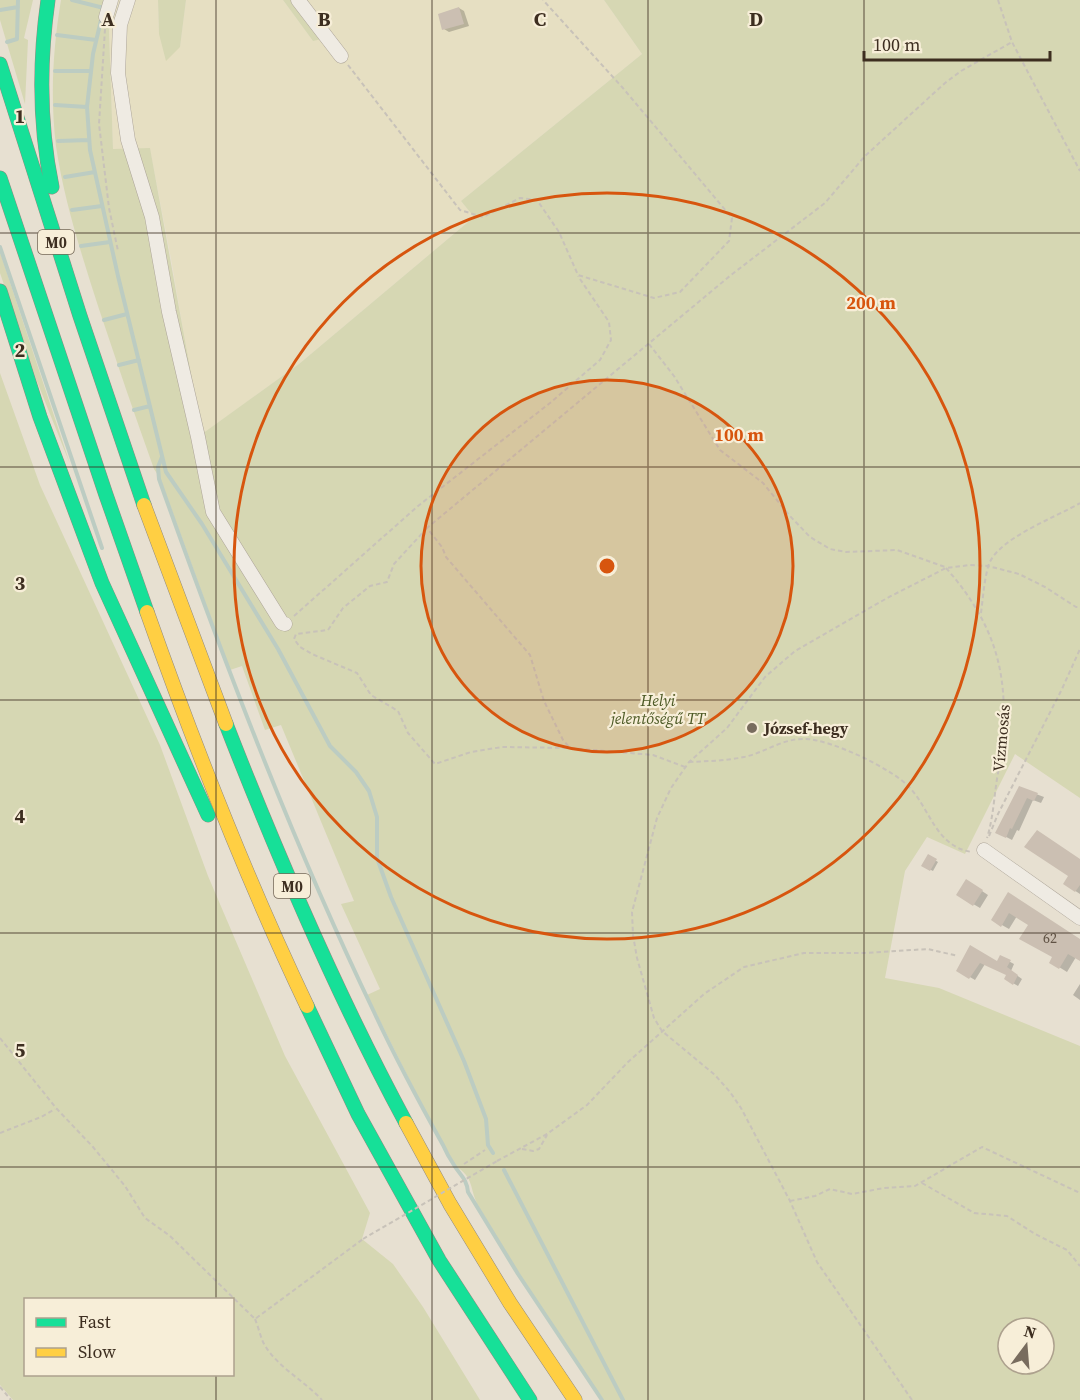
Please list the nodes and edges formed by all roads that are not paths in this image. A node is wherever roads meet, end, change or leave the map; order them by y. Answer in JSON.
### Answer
{"nodes":[{"id":1,"x":48,"y":0,"type":"edge"},
{"id":2,"x":111,"y":0,"type":"edge"},
{"id":3,"x":128,"y":0,"type":"edge"},
{"id":4,"x":298,"y":0,"type":"edge"},
{"id":5,"x":106,"y":17,"type":"road end"},
{"id":6,"x":341,"y":56,"type":"road end"},
{"id":7,"x":0,"y":64,"type":"edge"},
{"id":8,"x":0,"y":178,"type":"edge"},
{"id":9,"x":0,"y":291,"type":"edge"},
{"id":10,"x":87,"y":335,"type":"junction"},
{"id":11,"x":285,"y":624,"type":"road end"},
{"id":12,"x":984,"y":850,"type":"road end"},
{"id":13,"x":245,"y":867,"type":"junction"},
{"id":14,"x":1080,"y":918,"type":"edge"},
{"id":15,"x":530,"y":1400,"type":"edge"},
{"id":16,"x":575,"y":1400,"type":"edge"}],
"edges":[{"from":1,"to":10,"type":"highway"},
{"from":2,"to":5,"type":"street"},
{"from":3,"to":11,"type":"street"},
{"from":4,"to":6,"type":"street"},
{"from":7,"to":10,"type":"highway","number":"M0"},
{"from":8,"to":13,"type":"highway","number":"M0"},
{"from":9,"to":13,"type":"highway"},
{"from":10,"to":16,"type":"highway","number":"M0"},
{"from":12,"to":14,"type":"street"},
{"from":13,"to":15,"type":"highway","number":"M0"}]}
